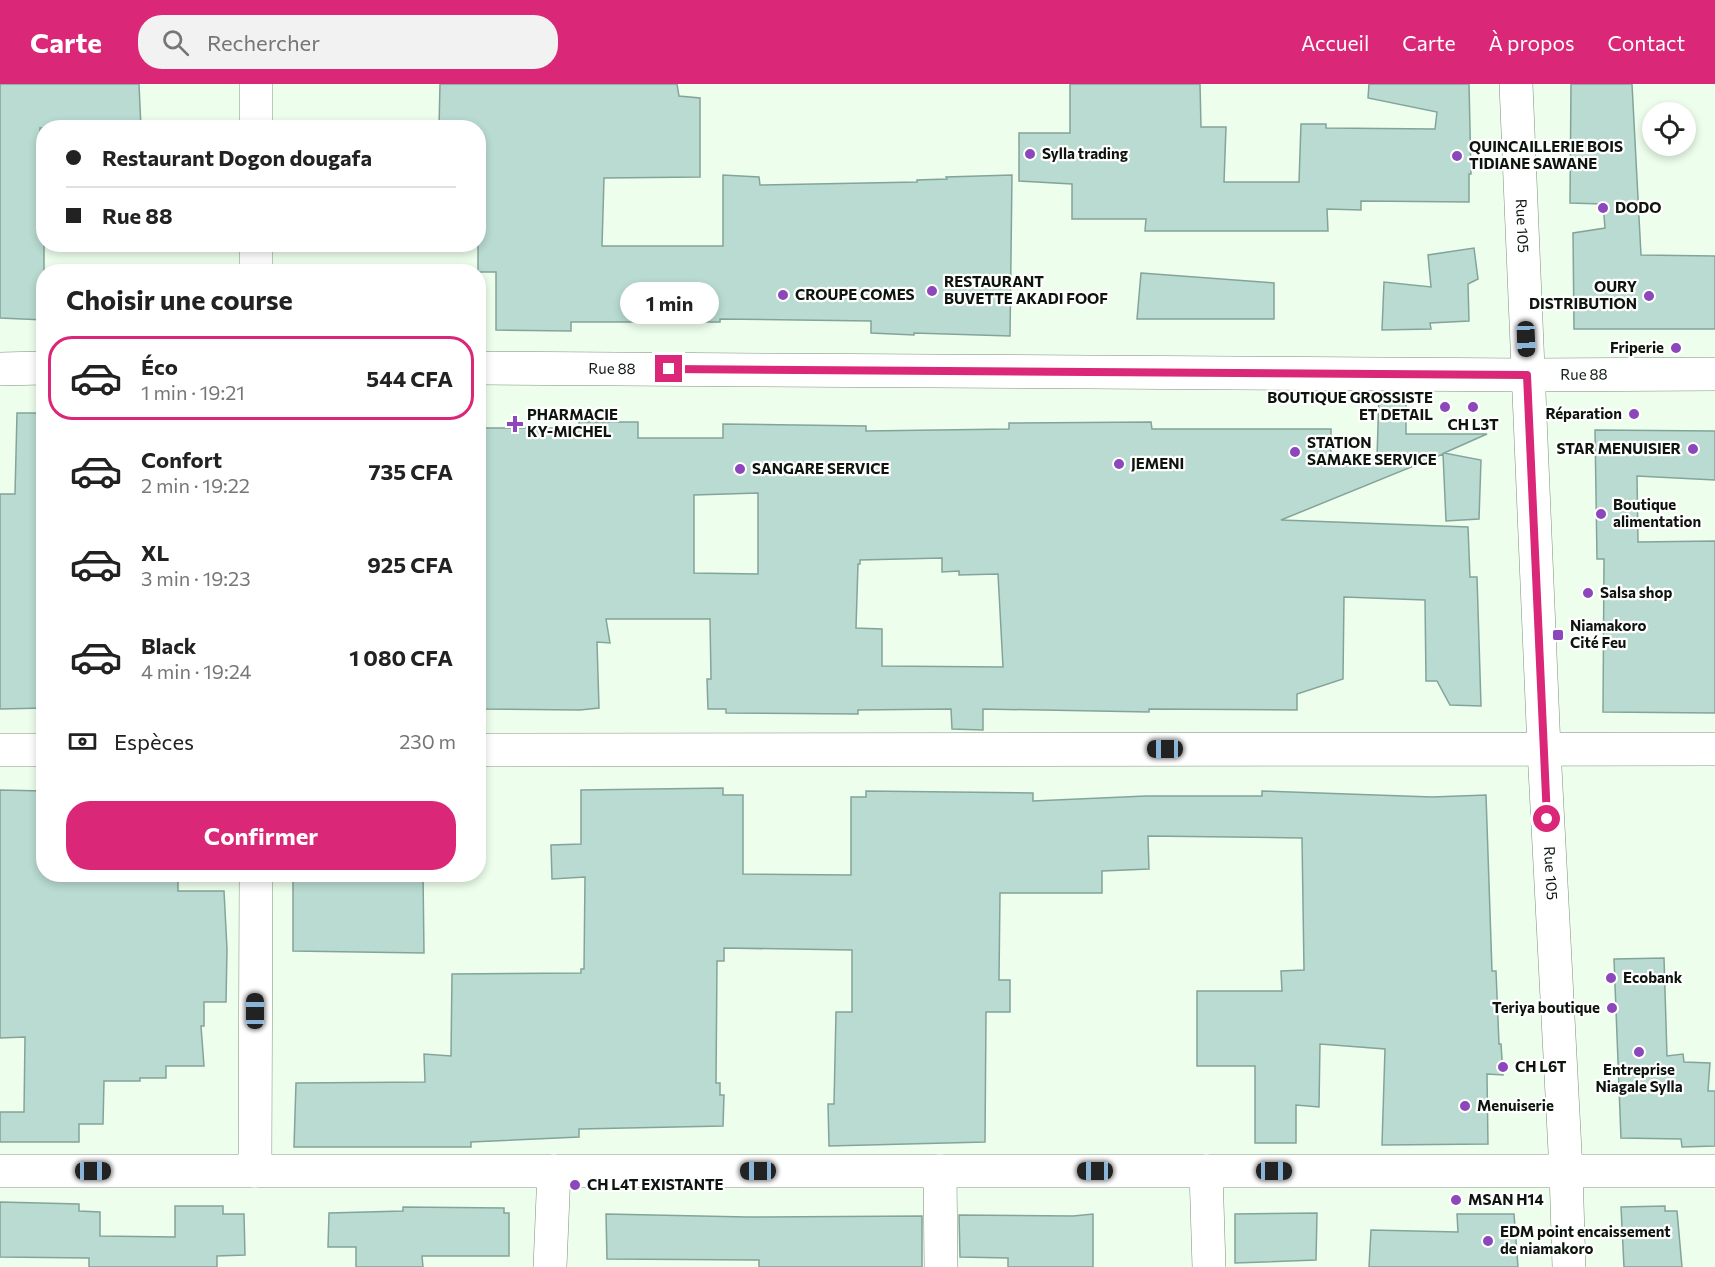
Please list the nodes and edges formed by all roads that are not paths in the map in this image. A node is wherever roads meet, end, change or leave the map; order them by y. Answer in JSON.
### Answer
{"nodes":[{"id":1,"x":256,"y":84,"type":"edge"},
{"id":2,"x":1516,"y":84,"type":"edge"},
{"id":3,"x":256,"y":120,"type":"edge"},
{"id":4,"x":36,"y":368,"type":"edge"},
{"id":5,"x":486,"y":368,"type":"edge"},
{"id":6,"x":0,"y":369,"type":"edge"},
{"id":7,"x":1715,"y":374,"type":"edge"},
{"id":8,"x":1527,"y":375,"type":"junction"},
{"id":9,"x":1544,"y":749,"type":"junction"},
{"id":10,"x":1715,"y":749,"type":"edge"},
{"id":11,"x":0,"y":750,"type":"edge"},
{"id":12,"x":36,"y":750,"type":"edge"},
{"id":13,"x":486,"y":750,"type":"edge"},
{"id":14,"x":256,"y":882,"type":"edge"},
{"id":15,"x":0,"y":1171,"type":"edge"},
{"id":16,"x":255,"y":1171,"type":"junction"},
{"id":17,"x":554,"y":1171,"type":"junction"},
{"id":18,"x":940,"y":1171,"type":"junction"},
{"id":19,"x":1206,"y":1171,"type":"junction"},
{"id":20,"x":1566,"y":1171,"type":"junction"},
{"id":21,"x":1715,"y":1172,"type":"edge"},
{"id":22,"x":550,"y":1267,"type":"edge"},
{"id":23,"x":941,"y":1267,"type":"edge"},
{"id":24,"x":1209,"y":1267,"type":"edge"},
{"id":25,"x":1569,"y":1267,"type":"edge"}],
"edges":[{"from":1,"to":3,"type":"street"},
{"from":2,"to":8,"type":"street","name":"Rue 105"},
{"from":4,"to":6,"type":"street"},
{"from":5,"to":8,"type":"street","name":"Rue 88"},
{"from":7,"to":8,"type":"street","name":"Rue 88"},
{"from":8,"to":9,"type":"street","name":"Rue 105"},
{"from":9,"to":10,"type":"street"},
{"from":9,"to":13,"type":"street"},
{"from":9,"to":20,"type":"street","name":"Rue 105"},
{"from":11,"to":12,"type":"street"},
{"from":14,"to":16,"type":"street"},
{"from":15,"to":16,"type":"street"},
{"from":16,"to":17,"type":"street"},
{"from":17,"to":18,"type":"street"},
{"from":17,"to":22,"type":"street"},
{"from":18,"to":19,"type":"street"},
{"from":18,"to":23,"type":"street"},
{"from":19,"to":20,"type":"street"},
{"from":19,"to":24,"type":"street"},
{"from":20,"to":21,"type":"street"},
{"from":20,"to":25,"type":"street","name":"Rue 105"}]}
